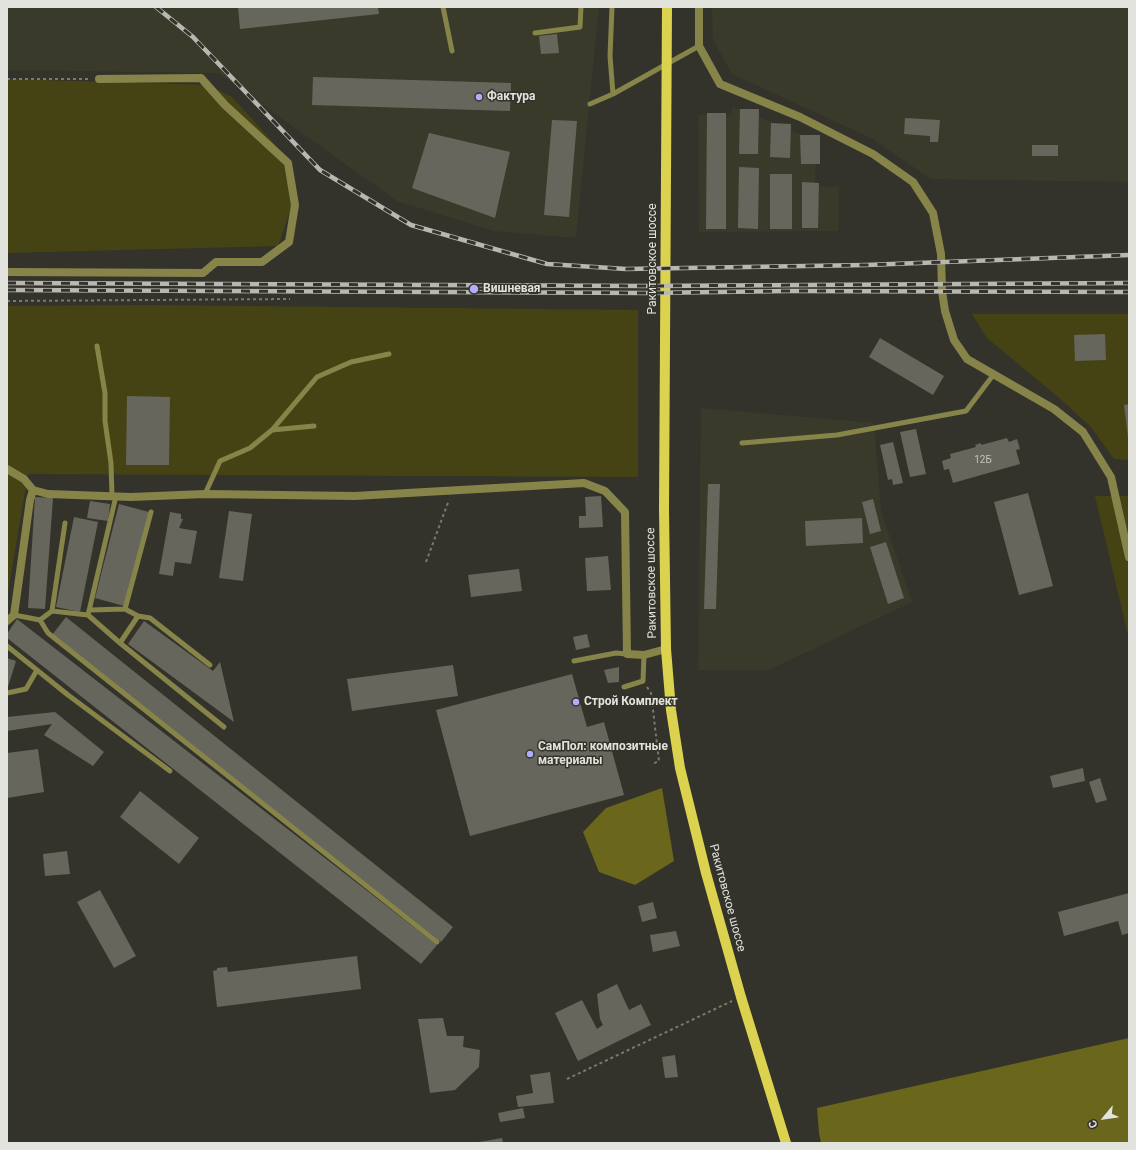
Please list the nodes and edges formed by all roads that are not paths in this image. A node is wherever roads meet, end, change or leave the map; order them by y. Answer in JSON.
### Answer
{"nodes":[{"id":1,"x":443,"y":7,"type":"edge"},
{"id":2,"x":580,"y":7,"type":"edge"},
{"id":3,"x":612,"y":7,"type":"edge"},
{"id":4,"x":667,"y":7,"type":"edge"},
{"id":5,"x":699,"y":7,"type":"edge"},
{"id":6,"x":535,"y":33,"type":"dead end"},
{"id":7,"x":699,"y":46,"type":"junction"},
{"id":8,"x":452,"y":51,"type":"dead end"},
{"id":9,"x":99,"y":79,"type":"road end"},
{"id":10,"x":613,"y":94,"type":"junction"},
{"id":11,"x":590,"y":104,"type":"dead end"},
{"id":12,"x":7,"y":272,"type":"edge"},
{"id":13,"x":97,"y":346,"type":"dead end"},
{"id":14,"x":390,"y":354,"type":"dead end"},
{"id":15,"x":994,"y":374,"type":"junction"},
{"id":16,"x":314,"y":426,"type":"dead end"},
{"id":17,"x":272,"y":430,"type":"junction"},
{"id":18,"x":742,"y":443,"type":"dead end"},
{"id":19,"x":7,"y":469,"type":"edge"},
{"id":20,"x":34,"y":490,"type":"junction"},
{"id":21,"x":205,"y":494,"type":"junction"},
{"id":22,"x":114,"y":496,"type":"junction"},
{"id":23,"x":151,"y":512,"type":"dead end"},
{"id":24,"x":66,"y":523,"type":"dead end"},
{"id":25,"x":1129,"y":557,"type":"edge"},
{"id":26,"x":125,"y":609,"type":"junction"},
{"id":27,"x":52,"y":611,"type":"junction"},
{"id":28,"x":89,"y":612,"type":"junction"},
{"id":29,"x":14,"y":615,"type":"junction"},
{"id":30,"x":138,"y":616,"type":"junction"},
{"id":31,"x":40,"y":620,"type":"junction"},
{"id":32,"x":7,"y":621,"type":"edge"},
{"id":33,"x":120,"y":643,"type":"junction"},
{"id":34,"x":7,"y":646,"type":"edge"},
{"id":35,"x":666,"y":649,"type":"junction"},
{"id":36,"x":626,"y":654,"type":"junction"},
{"id":37,"x":644,"y":655,"type":"junction"},
{"id":38,"x":574,"y":661,"type":"dead end"},
{"id":39,"x":210,"y":665,"type":"dead end"},
{"id":40,"x":37,"y":670,"type":"junction"},
{"id":41,"x":624,"y":687,"type":"dead end"},
{"id":42,"x":7,"y":693,"type":"edge"},
{"id":43,"x":224,"y":727,"type":"dead end"},
{"id":44,"x":170,"y":771,"type":"dead end"},
{"id":45,"x":437,"y":942,"type":"dead end"},
{"id":46,"x":786,"y":1143,"type":"edge"}],
"edges":[{"from":1,"to":8,"type":"lane"},
{"from":2,"to":6,"type":"lane"},
{"from":3,"to":10,"type":"lane"},
{"from":4,"to":35,"type":"main road","name":"Ракитовское шоссе"},
{"from":5,"to":7,"type":"street"},
{"from":7,"to":10,"type":"lane"},
{"from":7,"to":15,"type":"street"},
{"from":9,"to":12,"type":"street"},
{"from":10,"to":11,"type":"lane"},
{"from":13,"to":22,"type":"lane"},
{"from":14,"to":17,"type":"lane"},
{"from":15,"to":18,"type":"lane"},
{"from":15,"to":25,"type":"street"},
{"from":16,"to":17,"type":"lane"},
{"from":17,"to":21,"type":"lane"},
{"from":19,"to":20,"type":"street"},
{"from":20,"to":22,"type":"street"},
{"from":20,"to":29,"type":"street"},
{"from":21,"to":22,"type":"street"},
{"from":21,"to":36,"type":"street"},
{"from":22,"to":28,"type":"lane"},
{"from":23,"to":26,"type":"lane"},
{"from":24,"to":27,"type":"lane"},
{"from":26,"to":28,"type":"lane"},
{"from":26,"to":30,"type":"lane"},
{"from":27,"to":28,"type":"lane"},
{"from":27,"to":31,"type":"lane"},
{"from":28,"to":33,"type":"lane"},
{"from":29,"to":31,"type":"lane"},
{"from":29,"to":32,"type":"street"},
{"from":30,"to":33,"type":"lane"},
{"from":30,"to":39,"type":"lane"},
{"from":31,"to":45,"type":"lane"},
{"from":33,"to":43,"type":"lane"},
{"from":34,"to":40,"type":"lane"},
{"from":35,"to":37,"type":"street"},
{"from":35,"to":46,"type":"main road","name":"Ракитовское шоссе"},
{"from":36,"to":37,"type":"street"},
{"from":36,"to":38,"type":"lane"},
{"from":37,"to":41,"type":"lane"},
{"from":40,"to":42,"type":"lane"},
{"from":40,"to":44,"type":"lane"}]}
